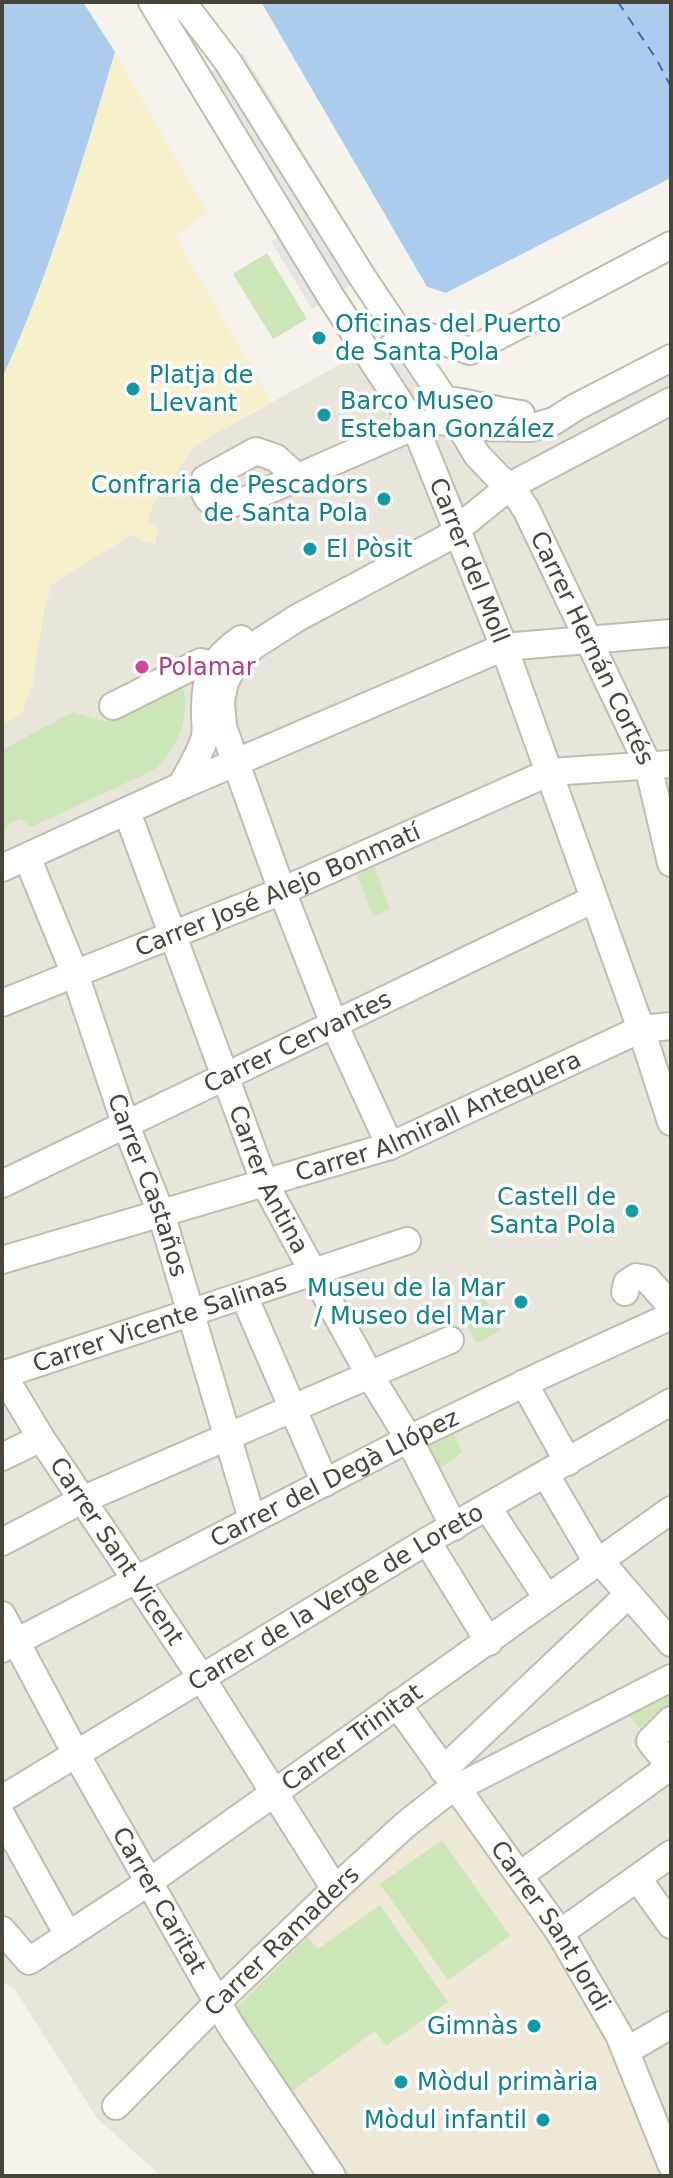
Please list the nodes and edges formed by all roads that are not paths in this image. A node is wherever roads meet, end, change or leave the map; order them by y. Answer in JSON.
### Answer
{"nodes":[{"id":1,"x":152,"y":2,"type":"edge"},
{"id":2,"x":177,"y":2,"type":"edge"},
{"id":3,"x":212,"y":40,"type":"junction"},
{"id":4,"x":186,"y":58,"type":"junction"},
{"id":5,"x":671,"y":245,"type":"edge"},
{"id":6,"x":407,"y":338,"type":"junction"},
{"id":7,"x":671,"y":358,"type":"edge"},
{"id":8,"x":371,"y":359,"type":"junction"},
{"id":9,"x":445,"y":389,"type":"junction"},
{"id":10,"x":671,"y":401,"type":"edge"},
{"id":11,"x":576,"y":407,"type":"junction"},
{"id":12,"x":415,"y":426,"type":"junction"},
{"id":13,"x":470,"y":432,"type":"junction"},
{"id":14,"x":297,"y":477,"type":"dead end"},
{"id":15,"x":510,"y":486,"type":"junction"},
{"id":16,"x":458,"y":530,"type":"junction"},
{"id":17,"x":297,"y":618,"type":"junction"},
{"id":18,"x":671,"y":633,"type":"edge"},
{"id":19,"x":590,"y":640,"type":"junction"},
{"id":20,"x":504,"y":647,"type":"junction"},
{"id":21,"x":212,"y":665,"type":"junction"},
{"id":22,"x":113,"y":706,"type":"dead end"},
{"id":23,"x":237,"y":763,"type":"junction"},
{"id":24,"x":659,"y":765,"type":"edge"},
{"id":25,"x":550,"y":772,"type":"junction"},
{"id":26,"x":181,"y":786,"type":"junction"},
{"id":27,"x":127,"y":812,"type":"junction"},
{"id":28,"x":27,"y":857,"type":"junction"},
{"id":29,"x":671,"y":863,"type":"edge"},
{"id":30,"x":2,"y":868,"type":"edge"},
{"id":31,"x":282,"y":891,"type":"junction"},
{"id":32,"x":594,"y":899,"type":"junction"},
{"id":33,"x":172,"y":935,"type":"junction"},
{"id":34,"x":75,"y":974,"type":"junction"},
{"id":35,"x":5,"y":993,"type":"edge"},
{"id":36,"x":334,"y":1024,"type":"junction"},
{"id":37,"x":671,"y":1026,"type":"edge"},
{"id":38,"x":641,"y":1029,"type":"junction"},
{"id":39,"x":226,"y":1075,"type":"junction"},
{"id":40,"x":671,"y":1122,"type":"edge"},
{"id":41,"x":125,"y":1123,"type":"junction"},
{"id":42,"x":462,"y":1124,"type":"dead end"},
{"id":43,"x":390,"y":1146,"type":"junction"},
{"id":44,"x":2,"y":1184,"type":"edge"},
{"id":45,"x":265,"y":1184,"type":"junction"},
{"id":46,"x":161,"y":1213,"type":"junction"},
{"id":47,"x":407,"y":1241,"type":"dead end"},
{"id":48,"x":2,"y":1260,"type":"edge"},
{"id":49,"x":315,"y":1273,"type":"junction"},
{"id":50,"x":625,"y":1292,"type":"dead end"},
{"id":51,"x":244,"y":1296,"type":"junction"},
{"id":52,"x":671,"y":1306,"type":"edge"},
{"id":53,"x":190,"y":1314,"type":"junction"},
{"id":54,"x":671,"y":1316,"type":"edge"},
{"id":55,"x":450,"y":1340,"type":"dead end"},
{"id":56,"x":2,"y":1374,"type":"edge"},
{"id":57,"x":369,"y":1374,"type":"junction"},
{"id":58,"x":524,"y":1383,"type":"junction"},
{"id":59,"x":671,"y":1402,"type":"edge"},
{"id":60,"x":292,"y":1409,"type":"junction"},
{"id":61,"x":41,"y":1438,"type":"junction"},
{"id":62,"x":227,"y":1439,"type":"junction"},
{"id":63,"x":409,"y":1439,"type":"junction"},
{"id":64,"x":2,"y":1457,"type":"edge"},
{"id":65,"x":557,"y":1469,"type":"junction"},
{"id":66,"x":325,"y":1483,"type":"junction"},
{"id":67,"x":82,"y":1500,"type":"junction"},
{"id":68,"x":488,"y":1508,"type":"junction"},
{"id":69,"x":671,"y":1510,"type":"edge"},
{"id":70,"x":252,"y":1519,"type":"junction"},
{"id":71,"x":454,"y":1527,"type":"junction"},
{"id":72,"x":427,"y":1541,"type":"junction"},
{"id":73,"x":2,"y":1542,"type":"edge"},
{"id":74,"x":598,"y":1562,"type":"junction"},
{"id":75,"x":135,"y":1579,"type":"junction"},
{"id":76,"x":628,"y":1595,"type":"junction"},
{"id":77,"x":547,"y":1598,"type":"junction"},
{"id":78,"x":2,"y":1615,"type":"edge"},
{"id":79,"x":489,"y":1642,"type":"junction"},
{"id":80,"x":671,"y":1643,"type":"edge"},
{"id":81,"x":9,"y":1645,"type":"edge"},
{"id":82,"x":201,"y":1677,"type":"junction"},
{"id":83,"x":671,"y":1678,"type":"edge"},
{"id":84,"x":397,"y":1704,"type":"junction"},
{"id":85,"x":671,"y":1720,"type":"edge"},
{"id":86,"x":76,"y":1754,"type":"junction"},
{"id":87,"x":671,"y":1766,"type":"edge"},
{"id":88,"x":450,"y":1778,"type":"junction"},
{"id":89,"x":274,"y":1793,"type":"junction"},
{"id":90,"x":2,"y":1799,"type":"edge"},
{"id":91,"x":2,"y":1816,"type":"edge"},
{"id":92,"x":671,"y":1854,"type":"edge"},
{"id":93,"x":520,"y":1875,"type":"junction"},
{"id":94,"x":638,"y":1879,"type":"junction"},
{"id":95,"x":149,"y":1882,"type":"junction"},
{"id":96,"x":335,"y":1889,"type":"junction"},
{"id":97,"x":671,"y":1925,"type":"edge"},
{"id":98,"x":2,"y":1930,"type":"edge"},
{"id":99,"x":560,"y":1933,"type":"junction"},
{"id":100,"x":68,"y":1935,"type":"junction"},
{"id":101,"x":218,"y":2002,"type":"junction"},
{"id":102,"x":671,"y":2025,"type":"edge"},
{"id":103,"x":626,"y":2051,"type":"junction"},
{"id":104,"x":116,"y":2106,"type":"dead end"},
{"id":105,"x":671,"y":2164,"type":"edge"},
{"id":106,"x":332,"y":2176,"type":"edge"}],
"edges":[{"from":1,"to":4,"type":"street","name":"Carrer del Moll"},
{"from":2,"to":3,"type":"street","name":"Carrer del Moll"},
{"from":3,"to":4,"type":"street"},
{"from":3,"to":6,"type":"street","name":"Carrer del Moll"},
{"from":4,"to":8,"type":"street","name":"Carrer del Moll"},
{"from":5,"to":6,"type":"street"},
{"from":6,"to":8,"type":"street"},
{"from":6,"to":9,"type":"street","name":"Carrer del Moll"},
{"from":7,"to":11,"type":"street"},
{"from":8,"to":12,"type":"street","name":"Carrer del Moll"},
{"from":9,"to":11,"type":"street"},
{"from":9,"to":12,"type":"street"},
{"from":9,"to":13,"type":"street","name":"Carrer del Moll"},
{"from":10,"to":15,"type":"street"},
{"from":11,"to":13,"type":"street"},
{"from":12,"to":13,"type":"street"},
{"from":12,"to":14,"type":"street"},
{"from":12,"to":16,"type":"street","name":"Carrer del Moll"},
{"from":13,"to":15,"type":"street","name":"Carrer del Moll"},
{"from":15,"to":16,"type":"street"},
{"from":15,"to":19,"type":"street","name":"Carrer Hernán Cortés"},
{"from":16,"to":17,"type":"street"},
{"from":16,"to":20,"type":"street","name":"Carrer del Moll"},
{"from":17,"to":21,"type":"street"},
{"from":17,"to":23,"type":"street"},
{"from":18,"to":19,"type":"street"},
{"from":19,"to":20,"type":"street"},
{"from":19,"to":24,"type":"street","name":"Carrer Hernán Cortés"},
{"from":20,"to":23,"type":"street"},
{"from":20,"to":25,"type":"street","name":"Carrer del Moll"},
{"from":21,"to":22,"type":"street"},
{"from":21,"to":26,"type":"street"},
{"from":23,"to":26,"type":"street"},
{"from":23,"to":31,"type":"street"},
{"from":24,"to":25,"type":"street","name":"Carrer José Alejo Bonmatí"},
{"from":24,"to":29,"type":"street","name":"Carrer Hernán Cortés"},
{"from":25,"to":31,"type":"street","name":"Carrer José Alejo Bonmatí"},
{"from":25,"to":32,"type":"street","name":"Carrer del Moll"},
{"from":26,"to":27,"type":"street"},
{"from":27,"to":28,"type":"street"},
{"from":27,"to":33,"type":"street","name":"Carrer Antina"},
{"from":28,"to":30,"type":"street"},
{"from":28,"to":34,"type":"street","name":"Carrer Castaños"},
{"from":31,"to":33,"type":"street","name":"Carrer José Alejo Bonmatí"},
{"from":31,"to":36,"type":"street"},
{"from":32,"to":36,"type":"street","name":"Carrer Cervantes"},
{"from":32,"to":38,"type":"street","name":"Carrer del Moll"},
{"from":33,"to":34,"type":"street","name":"Carrer José Alejo Bonmatí"},
{"from":33,"to":39,"type":"street","name":"Carrer Antina"},
{"from":34,"to":35,"type":"street","name":"Carrer José Alejo Bonmatí"},
{"from":34,"to":41,"type":"street","name":"Carrer Castaños"},
{"from":36,"to":39,"type":"street","name":"Carrer Cervantes"},
{"from":36,"to":43,"type":"street"},
{"from":37,"to":38,"type":"street","name":"Carrer Almirall Antequera"},
{"from":38,"to":40,"type":"street","name":"Carrer del Moll"},
{"from":38,"to":43,"type":"street","name":"Carrer Almirall Antequera"},
{"from":39,"to":41,"type":"street","name":"Carrer Cervantes"},
{"from":39,"to":45,"type":"street","name":"Carrer Antina"},
{"from":41,"to":44,"type":"street","name":"Carrer Cervantes"},
{"from":41,"to":46,"type":"street","name":"Carrer Castaños"},
{"from":42,"to":43,"type":"street"},
{"from":43,"to":45,"type":"street","name":"Carrer Almirall Antequera"},
{"from":45,"to":46,"type":"street","name":"Carrer Almirall Antequera"},
{"from":45,"to":49,"type":"street","name":"Carrer Antina"},
{"from":46,"to":48,"type":"street","name":"Carrer Almirall Antequera"},
{"from":46,"to":53,"type":"street","name":"Carrer Castaños"},
{"from":47,"to":49,"type":"street","name":"Carrer Vicente Salinas"},
{"from":49,"to":51,"type":"street","name":"Carrer Vicente Salinas"},
{"from":49,"to":57,"type":"street","name":"Carrer Antina"},
{"from":50,"to":52,"type":"street"},
{"from":51,"to":53,"type":"street","name":"Carrer Vicente Salinas"},
{"from":51,"to":60,"type":"street"},
{"from":53,"to":56,"type":"street","name":"Carrer Vicente Salinas"},
{"from":53,"to":62,"type":"street","name":"Carrer Castaños"},
{"from":54,"to":58,"type":"street","name":"Carrer del Degà Llópez"},
{"from":55,"to":57,"type":"street"},
{"from":56,"to":61,"type":"street","name":"Carrer Sant Vicent"},
{"from":57,"to":60,"type":"street"},
{"from":57,"to":63,"type":"street","name":"Carrer Antina"},
{"from":58,"to":63,"type":"street","name":"Carrer del Degà Llópez"},
{"from":58,"to":65,"type":"street"},
{"from":59,"to":65,"type":"street","name":"Carrer de la Verge de Loreto"},
{"from":60,"to":62,"type":"street"},
{"from":60,"to":66,"type":"street"},
{"from":61,"to":64,"type":"street"},
{"from":61,"to":67,"type":"street","name":"Carrer Sant Vicent"},
{"from":62,"to":67,"type":"street"},
{"from":62,"to":70,"type":"street","name":"Carrer Castaños"},
{"from":63,"to":66,"type":"street","name":"Carrer del Degà Llópez"},
{"from":63,"to":71,"type":"street","name":"Carrer Antina"},
{"from":65,"to":68,"type":"street","name":"Carrer de la Verge de Loreto"},
{"from":65,"to":74,"type":"street"},
{"from":66,"to":70,"type":"street","name":"Carrer del Degà Llópez"},
{"from":67,"to":73,"type":"street"},
{"from":67,"to":75,"type":"street","name":"Carrer Sant Vicent"},
{"from":68,"to":71,"type":"street","name":"Carrer de la Verge de Loreto"},
{"from":68,"to":77,"type":"street"},
{"from":69,"to":74,"type":"street","name":"Carrer Trinitat"},
{"from":70,"to":75,"type":"street","name":"Carrer del Degà Llópez"},
{"from":71,"to":72,"type":"street","name":"Carrer de la Verge de Loreto"},
{"from":72,"to":79,"type":"street"},
{"from":72,"to":82,"type":"street","name":"Carrer de la Verge de Loreto"},
{"from":74,"to":76,"type":"street"},
{"from":74,"to":77,"type":"street","name":"Carrer Trinitat"},
{"from":75,"to":81,"type":"street","name":"Carrer del Degà Llópez"},
{"from":75,"to":82,"type":"street","name":"Carrer Sant Vicent"},
{"from":76,"to":80,"type":"street"},
{"from":76,"to":88,"type":"street","name":"Carrer Ramaders"},
{"from":77,"to":79,"type":"street","name":"Carrer Trinitat"},
{"from":78,"to":81,"type":"street","name":"Carrer Caritat"},
{"from":79,"to":84,"type":"street","name":"Carrer Trinitat"},
{"from":81,"to":86,"type":"street","name":"Carrer Caritat"},
{"from":82,"to":86,"type":"street","name":"Carrer de la Verge de Loreto"},
{"from":82,"to":89,"type":"street","name":"Carrer Sant Vicent"},
{"from":83,"to":88,"type":"street"},
{"from":84,"to":88,"type":"street","name":"Carrer Sant Jordi"},
{"from":84,"to":89,"type":"street","name":"Carrer Trinitat"},
{"from":85,"to":87,"type":"street"},
{"from":86,"to":90,"type":"street","name":"Carrer de la Verge de Loreto"},
{"from":86,"to":95,"type":"street","name":"Carrer Caritat"},
{"from":87,"to":93,"type":"street"},
{"from":88,"to":93,"type":"street","name":"Carrer Sant Jordi"},
{"from":88,"to":96,"type":"street","name":"Carrer Ramaders"},
{"from":89,"to":95,"type":"street","name":"Carrer Trinitat"},
{"from":89,"to":96,"type":"street","name":"Carrer Sant Vicent"},
{"from":91,"to":100,"type":"street"},
{"from":92,"to":94,"type":"street"},
{"from":93,"to":99,"type":"street","name":"Carrer Sant Jordi"},
{"from":94,"to":97,"type":"street"},
{"from":94,"to":99,"type":"street"},
{"from":95,"to":100,"type":"street","name":"Carrer Trinitat"},
{"from":95,"to":101,"type":"street","name":"Carrer Caritat"},
{"from":96,"to":101,"type":"street","name":"Carrer Ramaders"},
{"from":98,"to":100,"type":"street","name":"Carrer Trinitat"},
{"from":99,"to":103,"type":"street","name":"Carrer Sant Jordi"},
{"from":101,"to":104,"type":"street","name":"Carrer Ramaders"},
{"from":101,"to":106,"type":"street","name":"Carrer Caritat"},
{"from":102,"to":103,"type":"street"},
{"from":103,"to":105,"type":"street","name":"Carrer Sant Jordi"}]}
